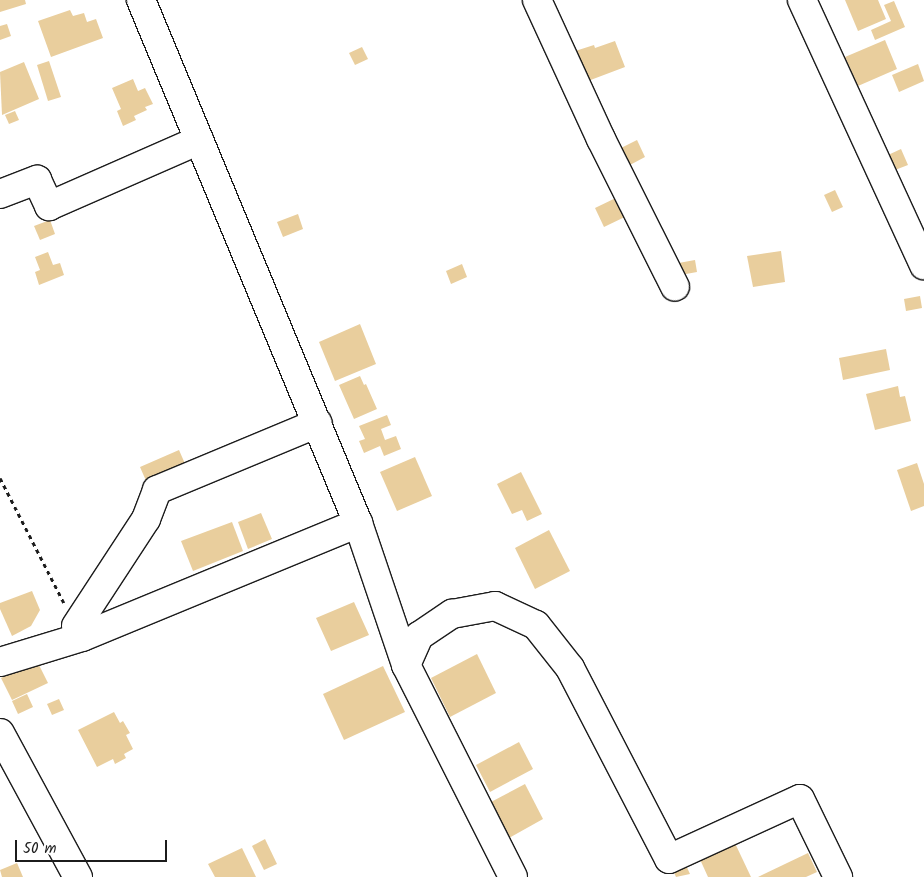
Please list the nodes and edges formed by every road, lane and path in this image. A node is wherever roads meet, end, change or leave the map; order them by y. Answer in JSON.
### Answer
{"nodes":[{"id":1,"x":141,"y":0,"type":"edge"},
{"id":2,"x":537,"y":0,"type":"edge"},
{"id":3,"x":802,"y":0,"type":"edge"},
{"id":4,"x":199,"y":140,"type":"junction"},
{"id":5,"x":0,"y":194,"type":"edge"},
{"id":6,"x":924,"y":265,"type":"edge"},
{"id":7,"x":675,"y":287,"type":"dead end"},
{"id":8,"x":318,"y":423,"type":"junction"},
{"id":9,"x":0,"y":478,"type":"edge"},
{"id":10,"x":358,"y":523,"type":"junction"},
{"id":11,"x":76,"y":626,"type":"joint"},
{"id":12,"x":0,"y":662,"type":"edge"},
{"id":13,"x":406,"y":665,"type":"junction"},
{"id":14,"x":0,"y":733,"type":"edge"},
{"id":15,"x":78,"y":877,"type":"edge"},
{"id":16,"x":513,"y":877,"type":"edge"},
{"id":17,"x":838,"y":877,"type":"edge"}],
"edges":[{"from":1,"to":4,"type":"lane"},
{"from":2,"to":7,"type":"lane"},
{"from":3,"to":6,"type":"lane"},
{"from":4,"to":5,"type":"lane"},
{"from":4,"to":8,"type":"lane"},
{"from":8,"to":10,"type":"lane"},
{"from":8,"to":11,"type":"lane"},
{"from":9,"to":11,"type":"path"},
{"from":10,"to":12,"type":"lane"},
{"from":10,"to":13,"type":"lane"},
{"from":13,"to":16,"type":"lane"},
{"from":13,"to":17,"type":"lane"},
{"from":14,"to":15,"type":"lane"}]}
